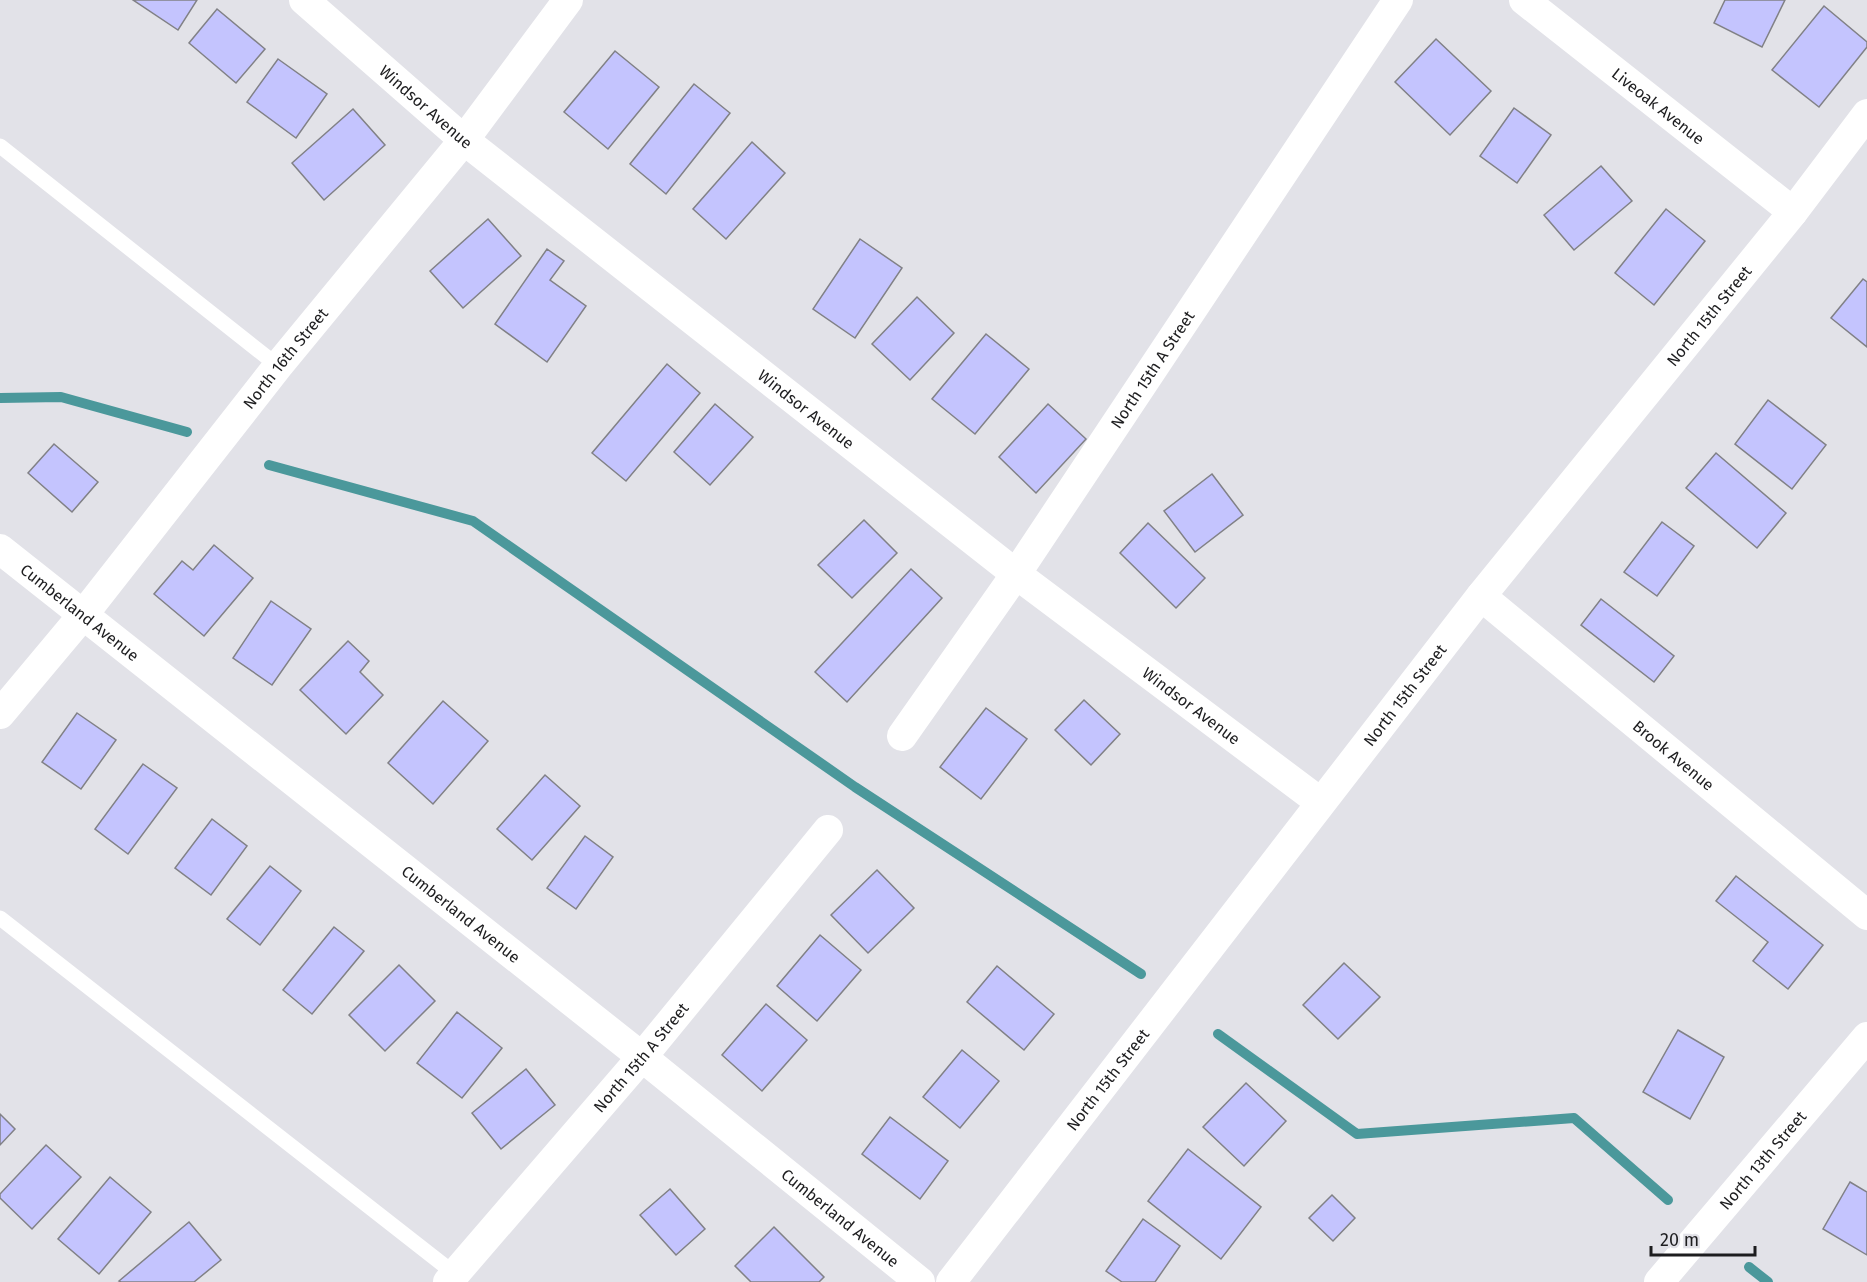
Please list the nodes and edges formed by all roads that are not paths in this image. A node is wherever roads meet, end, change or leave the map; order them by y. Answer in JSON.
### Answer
{"nodes":[{"id":1,"x":304,"y":0,"type":"edge"},
{"id":2,"x":568,"y":0,"type":"edge"},
{"id":3,"x":1398,"y":0,"type":"edge"},
{"id":4,"x":1524,"y":0,"type":"edge"},
{"id":5,"x":1867,"y":114,"type":"edge"},
{"id":6,"x":464,"y":140,"type":"junction"},
{"id":7,"x":0,"y":146,"type":"edge"},
{"id":8,"x":1793,"y":212,"type":"junction"},
{"id":9,"x":278,"y":366,"type":"junction"},
{"id":10,"x":0,"y":549,"type":"edge"},
{"id":11,"x":1016,"y":574,"type":"junction"},
{"id":12,"x":1481,"y":596,"type":"junction"},
{"id":13,"x":83,"y":615,"type":"junction"},
{"id":14,"x":0,"y":714,"type":"edge"},
{"id":15,"x":902,"y":736,"type":"dead end"},
{"id":16,"x":1320,"y":802,"type":"junction"},
{"id":17,"x":828,"y":830,"type":"dead end"},
{"id":18,"x":1867,"y":915,"type":"edge"},
{"id":19,"x":0,"y":918,"type":"edge"},
{"id":20,"x":1867,"y":1037,"type":"edge"},
{"id":21,"x":642,"y":1057,"type":"junction"},
{"id":22,"x":452,"y":1278,"type":"edge"},
{"id":23,"x":920,"y":1282,"type":"edge"},
{"id":24,"x":951,"y":1282,"type":"edge"},
{"id":25,"x":1659,"y":1282,"type":"edge"}],
"edges":[{"from":1,"to":6,"type":"street","name":"Windsor Avenue"},
{"from":2,"to":6,"type":"street","name":"North 16th Street"},
{"from":3,"to":11,"type":"street","name":"North 15th A Street"},
{"from":4,"to":8,"type":"street","name":"Liveoak Avenue"},
{"from":5,"to":8,"type":"street","name":"North 15th Street"},
{"from":6,"to":9,"type":"street","name":"North 16th Street"},
{"from":6,"to":11,"type":"street","name":"Windsor Avenue"},
{"from":7,"to":9,"type":"lane"},
{"from":8,"to":12,"type":"street","name":"North 15th Street"},
{"from":9,"to":13,"type":"street","name":"North 16th Street"},
{"from":10,"to":13,"type":"street","name":"Cumberland Avenue"},
{"from":11,"to":15,"type":"street","name":"North 15th A Street"},
{"from":11,"to":16,"type":"street","name":"Windsor Avenue"},
{"from":12,"to":16,"type":"street","name":"North 15th Street"},
{"from":12,"to":18,"type":"street","name":"Brook Avenue"},
{"from":13,"to":14,"type":"street","name":"North 16th Street"},
{"from":13,"to":21,"type":"street","name":"Cumberland Avenue"},
{"from":16,"to":24,"type":"street","name":"North 15th Street"},
{"from":17,"to":21,"type":"street","name":"North 15th A Street"},
{"from":19,"to":22,"type":"lane"},
{"from":20,"to":25,"type":"street","name":"North 13th Street"},
{"from":21,"to":22,"type":"street","name":"North 15th A Street"},
{"from":21,"to":23,"type":"street","name":"Cumberland Avenue"}]}
